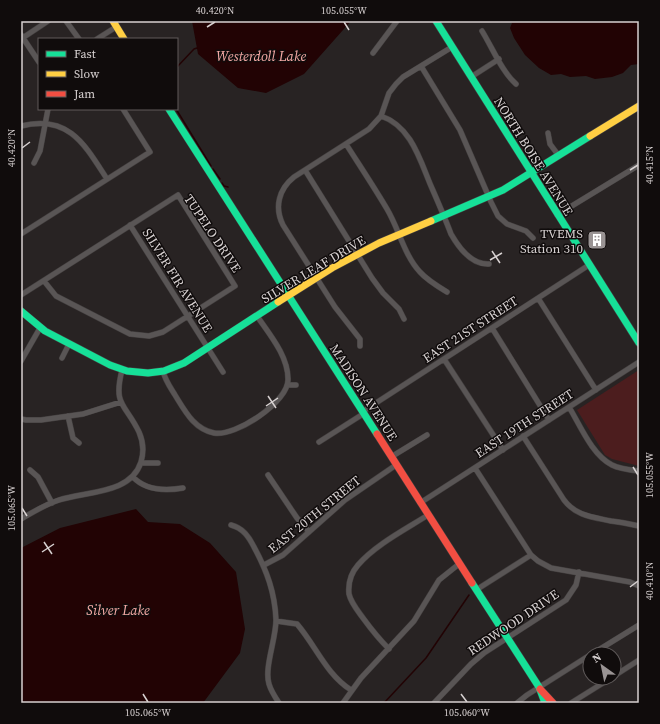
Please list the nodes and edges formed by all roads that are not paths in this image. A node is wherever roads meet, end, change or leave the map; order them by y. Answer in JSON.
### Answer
{"nodes":[{"id":1,"x":48,"y":21,"type":"edge"},
{"id":2,"x":66,"y":21,"type":"edge"},
{"id":3,"x":397,"y":21,"type":"edge"},
{"id":4,"x":436,"y":21,"type":"edge"},
{"id":5,"x":114,"y":24,"type":"edge"},
{"id":6,"x":482,"y":31,"type":"dead end"},
{"id":7,"x":22,"y":38,"type":"edge"},
{"id":8,"x":77,"y":38,"type":"edge"},
{"id":9,"x":98,"y":38,"type":"edge"},
{"id":10,"x":123,"y":38,"type":"edge"},
{"id":11,"x":452,"y":47,"type":"junction"},
{"id":12,"x":373,"y":53,"type":"dead end"},
{"id":13,"x":499,"y":59,"type":"junction"},
{"id":14,"x":38,"y":61,"type":"edge"},
{"id":15,"x":421,"y":66,"type":"junction"},
{"id":16,"x":471,"y":77,"type":"junction"},
{"id":17,"x":516,"y":84,"type":"dead end"},
{"id":18,"x":639,"y":106,"type":"edge"},
{"id":19,"x":48,"y":110,"type":"edge"},
{"id":20,"x":124,"y":110,"type":"edge"},
{"id":21,"x":170,"y":110,"type":"edge"},
{"id":22,"x":381,"y":116,"type":"junction"},
{"id":23,"x":45,"y":123,"type":"junction"},
{"id":24,"x":21,"y":126,"type":"edge"},
{"id":25,"x":548,"y":133,"type":"dead end"},
{"id":26,"x":346,"y":144,"type":"junction"},
{"id":27,"x":559,"y":156,"type":"junction"},
{"id":28,"x":34,"y":163,"type":"dead end"},
{"id":29,"x":639,"y":165,"type":"edge"},
{"id":30,"x":305,"y":170,"type":"junction"},
{"id":31,"x":531,"y":173,"type":"junction"},
{"id":32,"x":107,"y":179,"type":"junction"},
{"id":33,"x":488,"y":197,"type":"junction"},
{"id":34,"x":444,"y":215,"type":"junction"},
{"id":35,"x":557,"y":215,"type":"junction"},
{"id":36,"x":130,"y":225,"type":"junction"},
{"id":37,"x":21,"y":234,"type":"edge"},
{"id":38,"x":400,"y":235,"type":"junction"},
{"id":39,"x":533,"y":238,"type":"dead end"},
{"id":40,"x":358,"y":254,"type":"junction"},
{"id":41,"x":489,"y":264,"type":"dead end"},
{"id":42,"x":589,"y":265,"type":"junction"},
{"id":43,"x":316,"y":278,"type":"junction"},
{"id":44,"x":44,"y":281,"type":"junction"},
{"id":45,"x":447,"y":292,"type":"dead end"},
{"id":46,"x":21,"y":295,"type":"edge"},
{"id":47,"x":288,"y":296,"type":"junction"},
{"id":48,"x":538,"y":298,"type":"junction"},
{"id":49,"x":21,"y":312,"type":"edge"},
{"id":50,"x":188,"y":316,"type":"junction"},
{"id":51,"x":257,"y":316,"type":"junction"},
{"id":52,"x":404,"y":318,"type":"dead end"},
{"id":53,"x":40,"y":328,"type":"junction"},
{"id":54,"x":492,"y":328,"type":"junction"},
{"id":55,"x":639,"y":343,"type":"edge"},
{"id":56,"x":70,"y":344,"type":"junction"},
{"id":57,"x":360,"y":346,"type":"dead end"},
{"id":58,"x":208,"y":348,"type":"junction"},
{"id":59,"x":62,"y":358,"type":"dead end"},
{"id":60,"x":444,"y":359,"type":"junction"},
{"id":61,"x":21,"y":361,"type":"edge"},
{"id":62,"x":639,"y":362,"type":"edge"},
{"id":63,"x":122,"y":370,"type":"junction"},
{"id":64,"x":163,"y":371,"type":"junction"},
{"id":65,"x":223,"y":372,"type":"dead end"},
{"id":66,"x":288,"y":385,"type":"junction"},
{"id":67,"x":296,"y":386,"type":"dead end"},
{"id":68,"x":596,"y":390,"type":"junction"},
{"id":69,"x":121,"y":402,"type":"junction"},
{"id":70,"x":569,"y":407,"type":"junction"},
{"id":71,"x":363,"y":413,"type":"junction"},
{"id":72,"x":68,"y":416,"type":"junction"},
{"id":73,"x":21,"y":418,"type":"edge"},
{"id":74,"x":549,"y":420,"type":"junction"},
{"id":75,"x":427,"y":435,"type":"dead end"},
{"id":76,"x":523,"y":436,"type":"junction"},
{"id":77,"x":319,"y":442,"type":"dead end"},
{"id":78,"x":80,"y":443,"type":"dead end"},
{"id":79,"x":503,"y":450,"type":"junction"},
{"id":80,"x":391,"y":457,"type":"junction"},
{"id":81,"x":141,"y":463,"type":"junction"},
{"id":82,"x":158,"y":463,"type":"dead end"},
{"id":83,"x":396,"y":465,"type":"junction"},
{"id":84,"x":475,"y":468,"type":"junction"},
{"id":85,"x":30,"y":470,"type":"dead end"},
{"id":86,"x":639,"y":471,"type":"edge"},
{"id":87,"x":268,"y":475,"type":"dead end"},
{"id":88,"x":133,"y":477,"type":"junction"},
{"id":89,"x":182,"y":488,"type":"dead end"},
{"id":90,"x":420,"y":502,"type":"junction"},
{"id":91,"x":52,"y":503,"type":"junction"},
{"id":92,"x":428,"y":515,"type":"junction"},
{"id":93,"x":21,"y":519,"type":"edge"},
{"id":94,"x":231,"y":526,"type":"dead end"},
{"id":95,"x":639,"y":526,"type":"edge"},
{"id":96,"x":309,"y":532,"type":"junction"},
{"id":97,"x":531,"y":555,"type":"junction"},
{"id":98,"x":460,"y":564,"type":"junction"},
{"id":99,"x":264,"y":565,"type":"junction"},
{"id":100,"x":578,"y":572,"type":"junction"},
{"id":101,"x":639,"y":586,"type":"edge"},
{"id":102,"x":476,"y":590,"type":"junction"},
{"id":103,"x":276,"y":621,"type":"junction"},
{"id":104,"x":639,"y":625,"type":"edge"},
{"id":105,"x":507,"y":638,"type":"junction"},
{"id":106,"x":605,"y":646,"type":"edge"},
{"id":107,"x":388,"y":649,"type":"junction"},
{"id":108,"x":639,"y":660,"type":"edge"},
{"id":109,"x":582,"y":661,"type":"edge"},
{"id":110,"x":622,"y":671,"type":"edge"},
{"id":111,"x":598,"y":686,"type":"edge"},
{"id":112,"x":539,"y":687,"type":"junction"},
{"id":113,"x":351,"y":690,"type":"junction"},
{"id":114,"x":279,"y":703,"type":"edge"},
{"id":115,"x":343,"y":703,"type":"edge"},
{"id":116,"x":434,"y":703,"type":"edge"},
{"id":117,"x":517,"y":703,"type":"edge"},
{"id":118,"x":545,"y":703,"type":"edge"},
{"id":119,"x":553,"y":703,"type":"edge"},
{"id":120,"x":571,"y":703,"type":"edge"}],
"edges":[{"from":1,"to":7,"type":"street"},
{"from":2,"to":8,"type":"street"},
{"from":3,"to":12,"type":"street"},
{"from":4,"to":11,"type":"street","name":"NORTH BOISE AVENUE"},
{"from":5,"to":9,"type":"street"},
{"from":5,"to":10,"type":"street"},
{"from":6,"to":13,"type":"street"},
{"from":7,"to":14,"type":"street"},
{"from":11,"to":15,"type":"street"},
{"from":11,"to":16,"type":"street","name":"NORTH BOISE AVENUE"},
{"from":13,"to":16,"type":"street"},
{"from":13,"to":17,"type":"street"},
{"from":15,"to":22,"type":"street"},
{"from":15,"to":33,"type":"street"},
{"from":16,"to":31,"type":"street","name":"NORTH BOISE AVENUE"},
{"from":18,"to":27,"type":"street","name":"SILVER LEAF DRIVE"},
{"from":19,"to":23,"type":"street"},
{"from":20,"to":32,"type":"street"},
{"from":21,"to":47,"type":"street","name":"MADISON AVENUE"},
{"from":22,"to":26,"type":"street"},
{"from":22,"to":34,"type":"street"},
{"from":23,"to":24,"type":"street"},
{"from":23,"to":28,"type":"street"},
{"from":23,"to":32,"type":"street"},
{"from":25,"to":27,"type":"street"},
{"from":26,"to":30,"type":"street"},
{"from":26,"to":38,"type":"street"},
{"from":27,"to":31,"type":"street","name":"SILVER LEAF DRIVE"},
{"from":29,"to":35,"type":"street"},
{"from":30,"to":40,"type":"street"},
{"from":30,"to":43,"type":"street"},
{"from":31,"to":33,"type":"street","name":"SILVER LEAF DRIVE"},
{"from":31,"to":35,"type":"street","name":"NORTH BOISE AVENUE"},
{"from":32,"to":37,"type":"street"},
{"from":33,"to":34,"type":"street","name":"SILVER LEAF DRIVE"},
{"from":33,"to":39,"type":"street"},
{"from":34,"to":38,"type":"street","name":"SILVER LEAF DRIVE"},
{"from":34,"to":41,"type":"street"},
{"from":35,"to":42,"type":"street","name":"NORTH BOISE AVENUE"},
{"from":36,"to":44,"type":"street","name":"TUPELO DRIVE"},
{"from":36,"to":50,"type":"street","name":"SILVER FIR AVENUE"},
{"from":36,"to":50,"type":"street","name":"TUPELO DRIVE"},
{"from":38,"to":40,"type":"street","name":"SILVER LEAF DRIVE"},
{"from":38,"to":45,"type":"street"},
{"from":40,"to":43,"type":"street","name":"SILVER LEAF DRIVE"},
{"from":40,"to":52,"type":"street"},
{"from":42,"to":48,"type":"street","name":"EAST 21ST STREET"},
{"from":42,"to":55,"type":"street","name":"NORTH BOISE AVENUE"},
{"from":43,"to":47,"type":"street","name":"SILVER LEAF DRIVE"},
{"from":43,"to":57,"type":"street"},
{"from":44,"to":46,"type":"street","name":"TUPELO DRIVE"},
{"from":44,"to":50,"type":"street","name":"TUPELO DRIVE"},
{"from":47,"to":51,"type":"street","name":"SILVER LEAF DRIVE"},
{"from":47,"to":71,"type":"street","name":"MADISON AVENUE"},
{"from":48,"to":54,"type":"street","name":"EAST 21ST STREET"},
{"from":48,"to":68,"type":"street"},
{"from":49,"to":53,"type":"street","name":"SILVER LEAF DRIVE"},
{"from":50,"to":58,"type":"street","name":"SILVER FIR AVENUE"},
{"from":51,"to":58,"type":"street","name":"SILVER LEAF DRIVE"},
{"from":51,"to":66,"type":"street"},
{"from":53,"to":56,"type":"street","name":"SILVER LEAF DRIVE"},
{"from":53,"to":61,"type":"street"},
{"from":54,"to":60,"type":"street","name":"EAST 21ST STREET"},
{"from":54,"to":74,"type":"street"},
{"from":56,"to":59,"type":"street"},
{"from":56,"to":63,"type":"street","name":"SILVER LEAF DRIVE"},
{"from":58,"to":64,"type":"street","name":"SILVER LEAF DRIVE"},
{"from":58,"to":65,"type":"street","name":"SILVER FIR AVENUE"},
{"from":60,"to":71,"type":"street","name":"EAST 21ST STREET"},
{"from":60,"to":79,"type":"street"},
{"from":62,"to":68,"type":"street","name":"EAST 19TH STREET"},
{"from":63,"to":64,"type":"street","name":"SILVER LEAF DRIVE"},
{"from":63,"to":69,"type":"street"},
{"from":64,"to":66,"type":"street"},
{"from":66,"to":67,"type":"street"},
{"from":68,"to":70,"type":"street","name":"EAST 19TH STREET"},
{"from":69,"to":72,"type":"street"},
{"from":69,"to":81,"type":"street"},
{"from":70,"to":74,"type":"street","name":"EAST 19TH STREET"},
{"from":70,"to":86,"type":"street"},
{"from":71,"to":77,"type":"street","name":"EAST 21ST STREET"},
{"from":71,"to":80,"type":"street","name":"MADISON AVENUE"},
{"from":72,"to":73,"type":"street"},
{"from":72,"to":78,"type":"street"},
{"from":74,"to":76,"type":"street","name":"EAST 19TH STREET"},
{"from":75,"to":80,"type":"street"},
{"from":76,"to":79,"type":"street","name":"EAST 19TH STREET"},
{"from":76,"to":95,"type":"street"},
{"from":79,"to":84,"type":"street","name":"EAST 19TH STREET"},
{"from":80,"to":83,"type":"street","name":"MADISON AVENUE"},
{"from":81,"to":82,"type":"street"},
{"from":81,"to":88,"type":"street"},
{"from":83,"to":90,"type":"street","name":"MADISON AVENUE"},
{"from":83,"to":96,"type":"street","name":"EAST 20TH STREET"},
{"from":84,"to":90,"type":"street","name":"EAST 19TH STREET"},
{"from":84,"to":97,"type":"street"},
{"from":85,"to":91,"type":"street"},
{"from":87,"to":96,"type":"street"},
{"from":88,"to":89,"type":"street"},
{"from":88,"to":91,"type":"street"},
{"from":90,"to":92,"type":"street","name":"MADISON AVENUE"},
{"from":91,"to":93,"type":"street"},
{"from":92,"to":98,"type":"street","name":"MADISON AVENUE"},
{"from":92,"to":107,"type":"street"},
{"from":94,"to":99,"type":"street"},
{"from":96,"to":99,"type":"street","name":"EAST 20TH STREET"},
{"from":97,"to":100,"type":"street"},
{"from":97,"to":102,"type":"street"},
{"from":98,"to":102,"type":"street","name":"MADISON AVENUE"},
{"from":98,"to":107,"type":"street"},
{"from":99,"to":103,"type":"street"},
{"from":100,"to":101,"type":"street"},
{"from":100,"to":105,"type":"street","name":"REDWOOD DRIVE"},
{"from":102,"to":105,"type":"street","name":"MADISON AVENUE"},
{"from":103,"to":113,"type":"street"},
{"from":103,"to":114,"type":"street"},
{"from":104,"to":106,"type":"street"},
{"from":105,"to":112,"type":"street","name":"MADISON AVENUE"},
{"from":105,"to":116,"type":"street","name":"REDWOOD DRIVE"},
{"from":107,"to":113,"type":"street"},
{"from":108,"to":110,"type":"street"},
{"from":109,"to":112,"type":"street"},
{"from":111,"to":120,"type":"street"},
{"from":112,"to":117,"type":"street"},
{"from":112,"to":118,"type":"street","name":"MADISON AVENUE"},
{"from":112,"to":119,"type":"street","name":"MADISON AVENUE"},
{"from":113,"to":115,"type":"street"}]}
